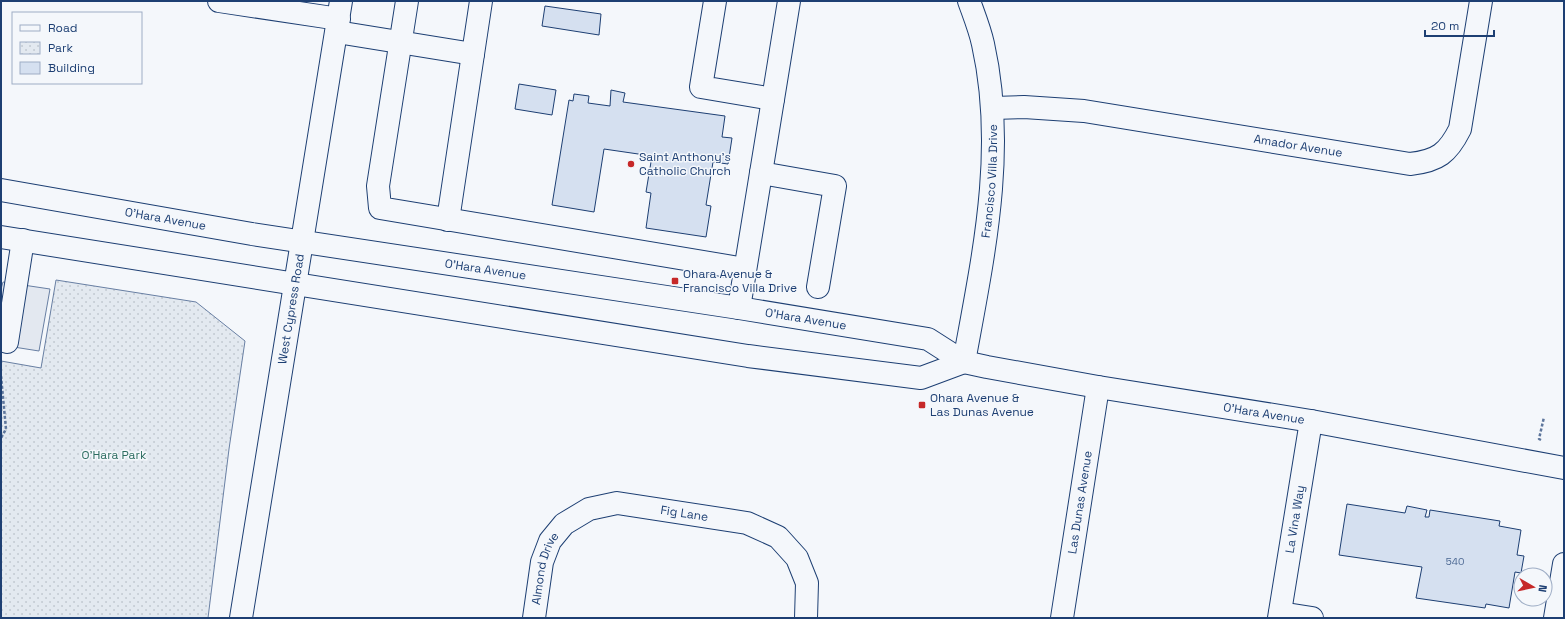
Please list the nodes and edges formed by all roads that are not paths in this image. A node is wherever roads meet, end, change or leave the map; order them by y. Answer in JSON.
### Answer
{"nodes":[{"id":1,"x":219,"y":1,"type":"edge"},
{"id":2,"x":407,"y":1,"type":"edge"},
{"id":3,"x":481,"y":1,"type":"edge"},
{"id":4,"x":715,"y":1,"type":"edge"},
{"id":5,"x":789,"y":1,"type":"edge"},
{"id":6,"x":969,"y":1,"type":"edge"},
{"id":7,"x":1481,"y":1,"type":"edge"},
{"id":8,"x":339,"y":17,"type":"edge"},
{"id":9,"x":400,"y":42,"type":"junction"},
{"id":10,"x":473,"y":54,"type":"junction"},
{"id":11,"x":773,"y":99,"type":"junction"},
{"id":12,"x":993,"y":108,"type":"junction"},
{"id":13,"x":761,"y":173,"type":"junction"},
{"id":14,"x":1,"y":190,"type":"edge"},
{"id":15,"x":448,"y":220,"type":"junction"},
{"id":16,"x":1,"y":237,"type":"edge"},
{"id":17,"x":22,"y":240,"type":"junction"},
{"id":18,"x":303,"y":241,"type":"junction"},
{"id":19,"x":745,"y":269,"type":"junction"},
{"id":20,"x":296,"y":284,"type":"junction"},
{"id":21,"x":818,"y":287,"type":"dead end"},
{"id":22,"x":739,"y":308,"type":"junction"},
{"id":23,"x":7,"y":342,"type":"dead end"},
{"id":24,"x":964,"y":362,"type":"junction"},
{"id":25,"x":1098,"y":388,"type":"junction"},
{"id":26,"x":1311,"y":421,"type":"junction"},
{"id":27,"x":1564,"y":468,"type":"edge"},
{"id":28,"x":564,"y":524,"type":"joint"},
{"id":29,"x":1564,"y":564,"type":"edge"},
{"id":30,"x":1279,"y":616,"type":"edge"},
{"id":31,"x":241,"y":618,"type":"edge"},
{"id":32,"x":534,"y":618,"type":"edge"},
{"id":33,"x":806,"y":618,"type":"edge"},
{"id":34,"x":1062,"y":618,"type":"edge"},
{"id":35,"x":1312,"y":618,"type":"edge"},
{"id":36,"x":1555,"y":618,"type":"edge"}],
"edges":[{"from":1,"to":8,"type":"main road"},
{"from":2,"to":9,"type":"main road"},
{"from":3,"to":10,"type":"main road"},
{"from":4,"to":11,"type":"main road"},
{"from":5,"to":11,"type":"main road"},
{"from":6,"to":12,"type":"main road","name":"Francisco Villa Drive"},
{"from":7,"to":12,"type":"main road","name":"Amador Avenue"},
{"from":8,"to":9,"type":"main road"},
{"from":8,"to":18,"type":"main road","name":"West Cypress Road"},
{"from":9,"to":10,"type":"main road"},
{"from":9,"to":15,"type":"main road"},
{"from":10,"to":15,"type":"main road"},
{"from":11,"to":13,"type":"main road"},
{"from":12,"to":24,"type":"main road","name":"Francisco Villa Drive"},
{"from":13,"to":19,"type":"main road"},
{"from":13,"to":21,"type":"main road"},
{"from":14,"to":18,"type":"main road","name":"O'Hara Avenue"},
{"from":15,"to":19,"type":"main road"},
{"from":16,"to":17,"type":"main road"},
{"from":17,"to":20,"type":"main road"},
{"from":17,"to":23,"type":"main road"},
{"from":18,"to":20,"type":"main road","name":"West Cypress Road"},
{"from":18,"to":22,"type":"main road","name":"O'Hara Avenue"},
{"from":19,"to":22,"type":"main road"},
{"from":20,"to":24,"type":"main road"},
{"from":20,"to":31,"type":"main road","name":"West Cypress Road"},
{"from":22,"to":24,"type":"main road","name":"O'Hara Avenue"},
{"from":24,"to":25,"type":"main road","name":"O'Hara Avenue"},
{"from":25,"to":26,"type":"main road","name":"O'Hara Avenue"},
{"from":25,"to":34,"type":"main road","name":"Las Dunas Avenue"},
{"from":26,"to":27,"type":"main road","name":"O'Hara Avenue"},
{"from":26,"to":30,"type":"main road","name":"La Vina Way"},
{"from":28,"to":32,"type":"main road","name":"Almond Drive"},
{"from":28,"to":33,"type":"main road","name":"Fig Lane"},
{"from":29,"to":36,"type":"main road"},
{"from":30,"to":35,"type":"main road"}]}
